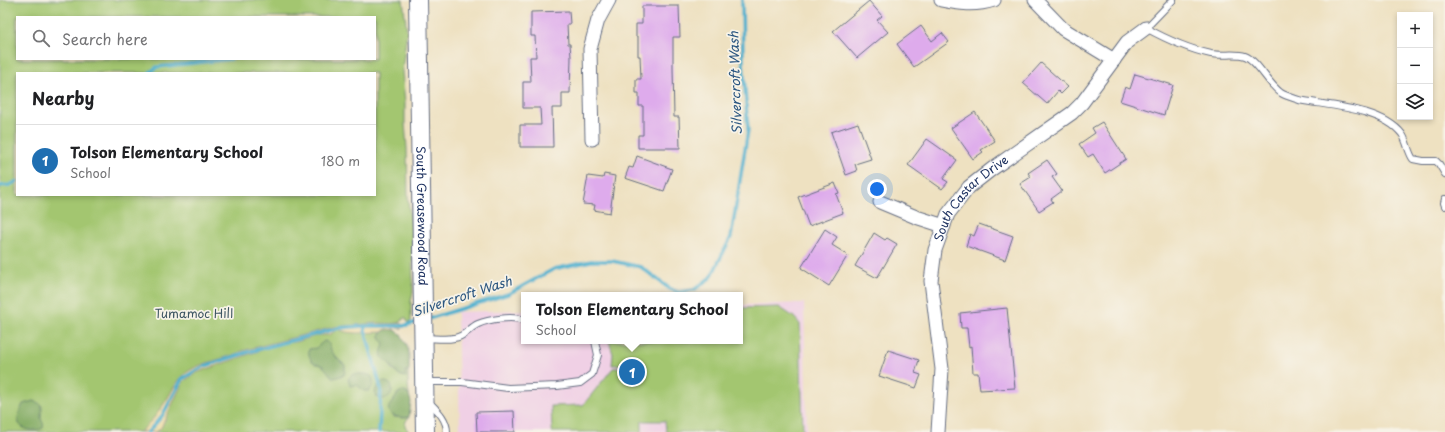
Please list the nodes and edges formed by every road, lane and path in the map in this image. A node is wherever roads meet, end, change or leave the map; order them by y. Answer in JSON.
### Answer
{"nodes":[{"id":1,"x":418,"y":0,"type":"edge"},
{"id":2,"x":609,"y":0,"type":"edge"},
{"id":3,"x":941,"y":0,"type":"edge"},
{"id":4,"x":994,"y":0,"type":"edge"},
{"id":5,"x":1035,"y":0,"type":"edge"},
{"id":6,"x":1173,"y":0,"type":"edge"},
{"id":7,"x":1146,"y":28,"type":"junction"},
{"id":8,"x":1114,"y":60,"type":"junction"},
{"id":9,"x":592,"y":139,"type":"dead end"},
{"id":10,"x":1445,"y":174,"type":"edge"},
{"id":11,"x":1445,"y":199,"type":"edge"},
{"id":12,"x":880,"y":202,"type":"dead end"},
{"id":13,"x":1445,"y":206,"type":"edge"},
{"id":14,"x":944,"y":226,"type":"junction"},
{"id":15,"x":521,"y":319,"type":"edge"},
{"id":16,"x":424,"y":338,"type":"junction"},
{"id":17,"x":596,"y":344,"type":"edge"},
{"id":18,"x":424,"y":389,"type":"junction"},
{"id":19,"x":425,"y":432,"type":"edge"},
{"id":20,"x":447,"y":432,"type":"edge"},
{"id":21,"x":938,"y":432,"type":"edge"}],
"edges":[{"from":1,"to":16,"type":"main road","name":"South Greasewood Road"},
{"from":2,"to":9,"type":"street"},
{"from":3,"to":4,"type":"street"},
{"from":5,"to":8,"type":"street"},
{"from":6,"to":7,"type":"lane"},
{"from":7,"to":8,"type":"street","name":"South Castar Drive"},
{"from":7,"to":10,"type":"lane"},
{"from":8,"to":14,"type":"street","name":"South Castar Drive"},
{"from":11,"to":13,"type":"lane"},
{"from":12,"to":14,"type":"street"},
{"from":14,"to":21,"type":"street","name":"South Castar Drive"},
{"from":15,"to":16,"type":"lane"},
{"from":16,"to":18,"type":"main road","name":"South Greasewood Road"},
{"from":17,"to":18,"type":"lane"},
{"from":18,"to":19,"type":"main road","name":"South Greasewood Road"},
{"from":18,"to":20,"type":"lane"}]}
